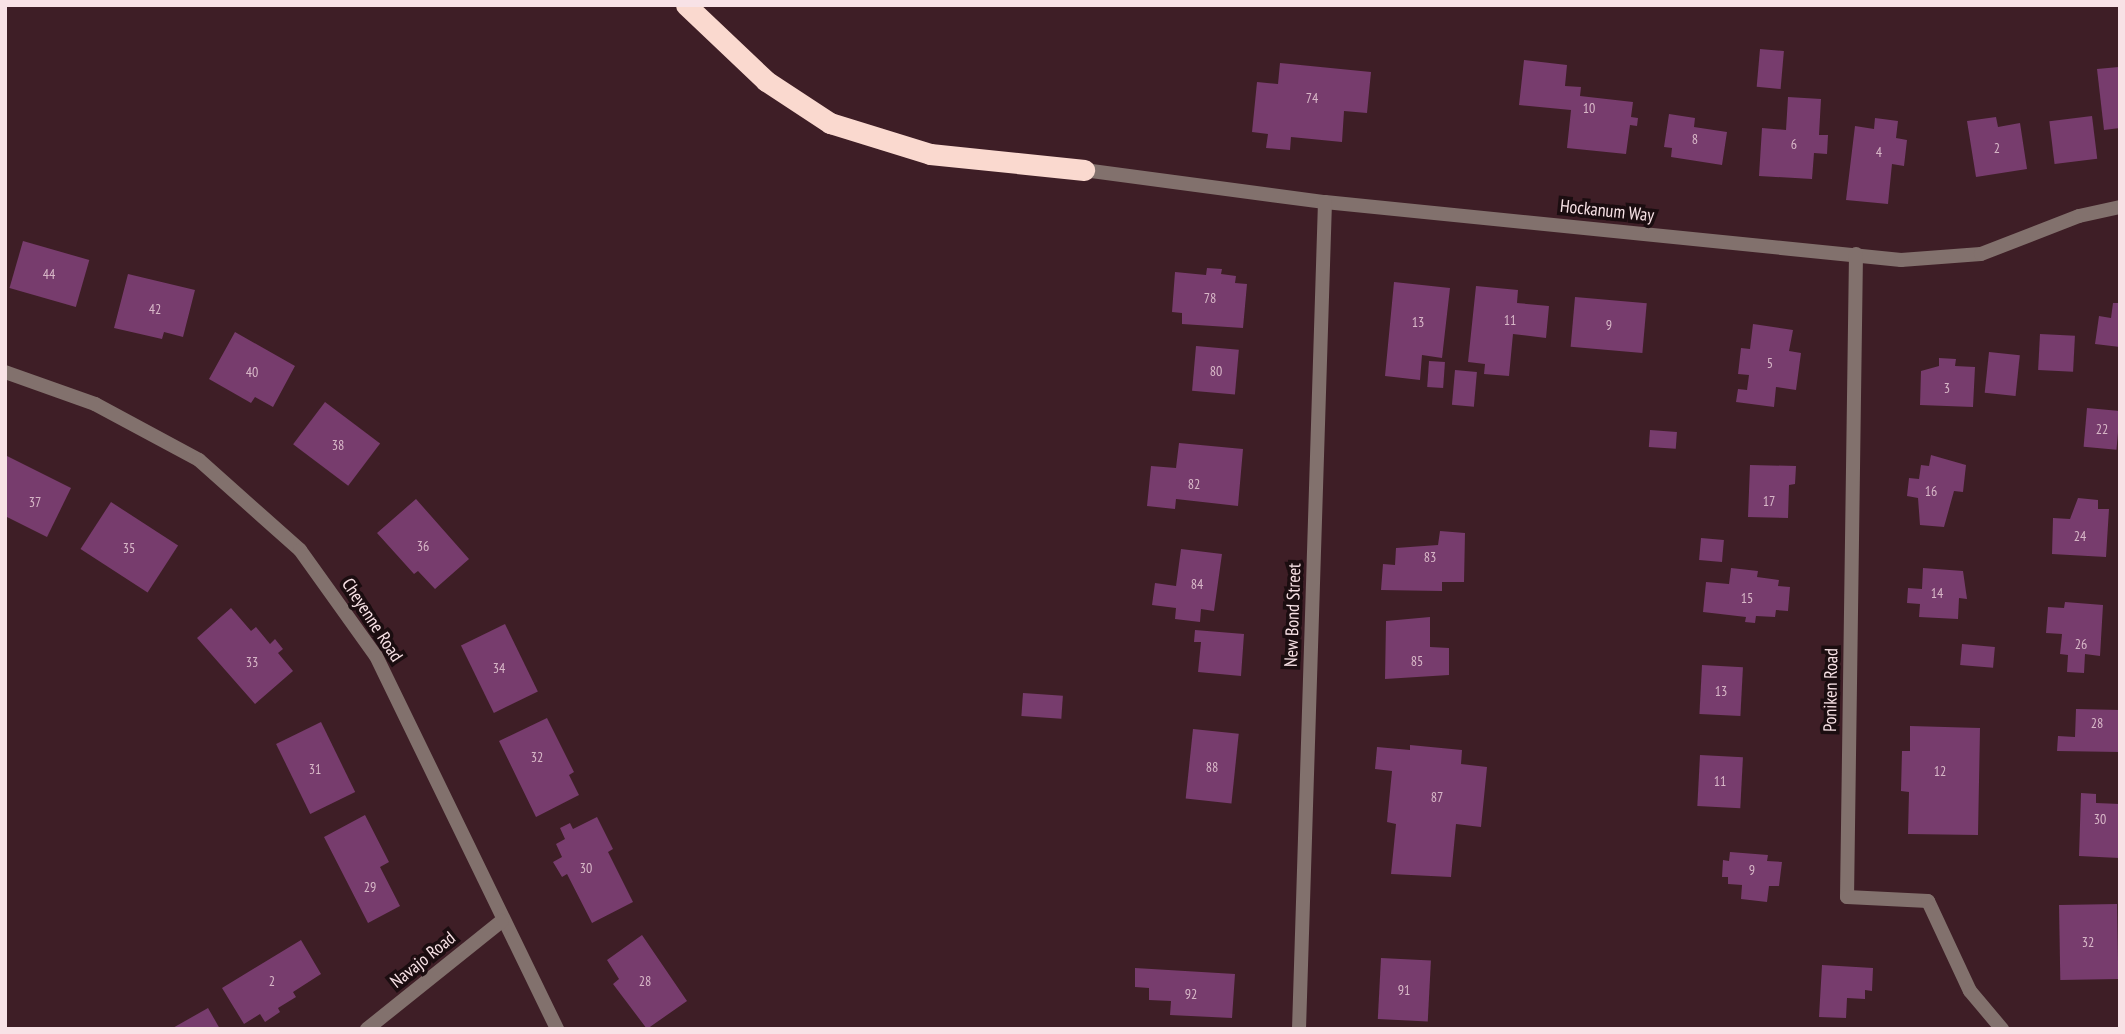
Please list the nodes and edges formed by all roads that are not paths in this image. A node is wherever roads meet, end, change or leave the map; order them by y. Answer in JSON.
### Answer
{"nodes":[{"id":1,"x":687,"y":5,"type":"edge"},
{"id":2,"x":709,"y":5,"type":"edge"},
{"id":3,"x":748,"y":66,"type":"junction"},
{"id":4,"x":1084,"y":170,"type":"joint"},
{"id":5,"x":1325,"y":202,"type":"junction"},
{"id":6,"x":2120,"y":207,"type":"edge"},
{"id":7,"x":1856,"y":254,"type":"junction"},
{"id":8,"x":5,"y":372,"type":"edge"},
{"id":9,"x":502,"y":920,"type":"junction"},
{"id":10,"x":367,"y":1029,"type":"edge"},
{"id":11,"x":557,"y":1029,"type":"edge"},
{"id":12,"x":1299,"y":1029,"type":"edge"},
{"id":13,"x":2002,"y":1029,"type":"edge"}],
"edges":[{"from":1,"to":3,"type":"highway"},
{"from":2,"to":3,"type":"highway"},
{"from":3,"to":4,"type":"highway"},
{"from":4,"to":5,"type":"street","name":"Hockanum Way"},
{"from":5,"to":7,"type":"street","name":"Hockanum Way"},
{"from":5,"to":12,"type":"street","name":"New Bond Street"},
{"from":6,"to":7,"type":"street","name":"Hockanum Way"},
{"from":7,"to":13,"type":"street","name":"Poniken Road"},
{"from":8,"to":9,"type":"street","name":"Cheyenne Road"},
{"from":9,"to":10,"type":"street","name":"Navajo Road"},
{"from":9,"to":11,"type":"street","name":"Cheyenne Road"}]}
